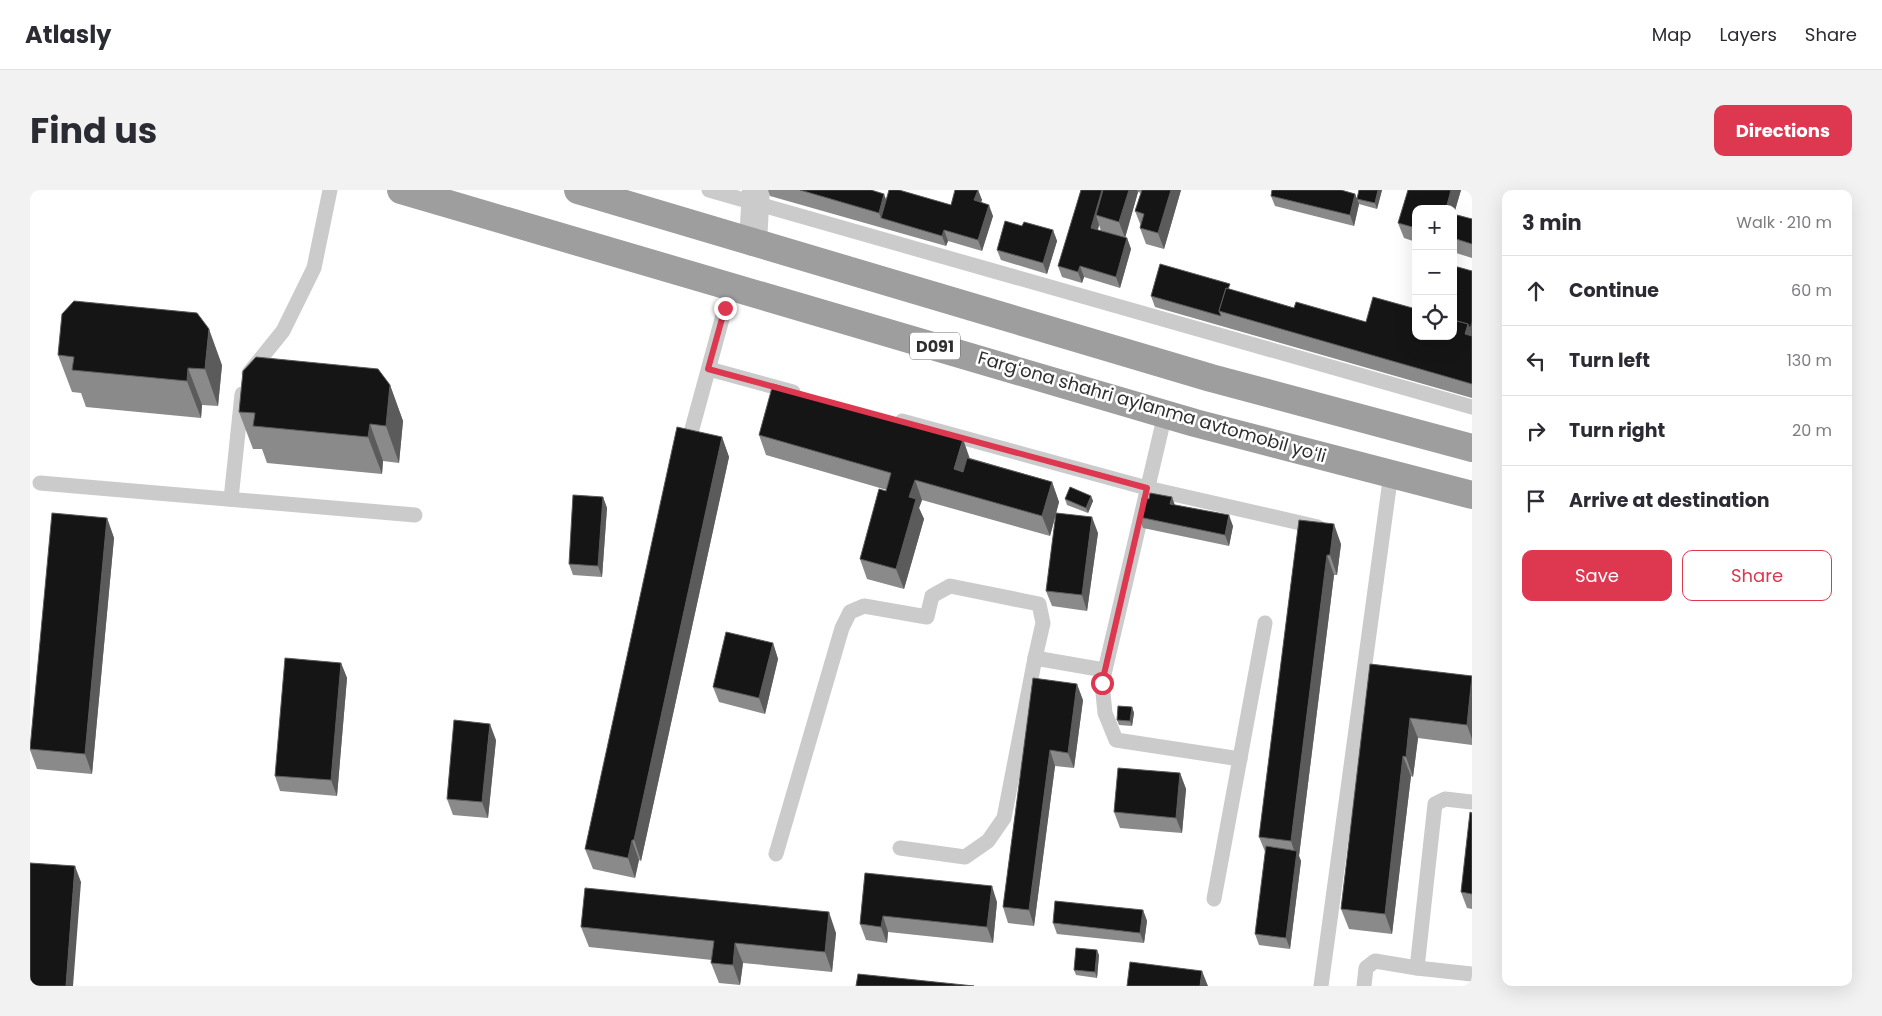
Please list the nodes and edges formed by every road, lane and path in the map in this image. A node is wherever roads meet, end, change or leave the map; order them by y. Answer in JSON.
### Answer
{"nodes":[{"id":1,"x":330,"y":190,"type":"edge"},
{"id":2,"x":400,"y":190,"type":"edge"},
{"id":3,"x":578,"y":190,"type":"edge"},
{"id":4,"x":709,"y":190,"type":"edge"},
{"id":5,"x":756,"y":197,"type":"edge"},
{"id":6,"x":753,"y":242,"type":"junction"},
{"id":7,"x":731,"y":286,"type":"junction"},
{"id":8,"x":708,"y":369,"type":"junction"},
{"id":9,"x":804,"y":395,"type":"edge"},
{"id":10,"x":1472,"y":407,"type":"edge"},
{"id":11,"x":1165,"y":414,"type":"junction"},
{"id":12,"x":890,"y":418,"type":"edge"},
{"id":13,"x":692,"y":429,"type":"edge"},
{"id":14,"x":1472,"y":448,"type":"edge"},
{"id":15,"x":1391,"y":474,"type":"junction"},
{"id":16,"x":40,"y":483,"type":"dead end"},
{"id":17,"x":1147,"y":488,"type":"junction"},
{"id":18,"x":1472,"y":495,"type":"edge"},
{"id":19,"x":230,"y":500,"type":"junction"},
{"id":20,"x":415,"y":516,"type":"dead end"},
{"id":21,"x":1332,"y":530,"type":"edge"},
{"id":22,"x":1265,"y":623,"type":"dead end"},
{"id":23,"x":1035,"y":658,"type":"junction"},
{"id":24,"x":1104,"y":670,"type":"junction"},
{"id":25,"x":1240,"y":759,"type":"junction"},
{"id":26,"x":1472,"y":802,"type":"edge"},
{"id":27,"x":900,"y":848,"type":"dead end"},
{"id":28,"x":776,"y":854,"type":"dead end"},
{"id":29,"x":1214,"y":899,"type":"dead end"},
{"id":30,"x":1417,"y":968,"type":"junction"},
{"id":31,"x":1472,"y":974,"type":"edge"},
{"id":32,"x":1321,"y":986,"type":"edge"},
{"id":33,"x":1364,"y":986,"type":"edge"}],
"edges":[{"from":1,"to":19,"type":"lane"},
{"from":2,"to":7,"type":"highway","name":"Fargʻona shahri aylanma avtomobil yoʻli","number":"D091"},
{"from":3,"to":6,"type":"highway"},
{"from":4,"to":5,"type":"lane"},
{"from":5,"to":6,"type":"street"},
{"from":5,"to":10,"type":"lane"},
{"from":6,"to":14,"type":"highway"},
{"from":7,"to":8,"type":"lane"},
{"from":7,"to":11,"type":"highway","name":"Fargʻona shahri aylanma avtomobil yoʻli","number":"D091"},
{"from":8,"to":9,"type":"lane"},
{"from":8,"to":13,"type":"lane"},
{"from":11,"to":15,"type":"highway","name":"Fargʻona shahri aylanma avtomobil yoʻli","number":"D091"},
{"from":11,"to":17,"type":"lane"},
{"from":12,"to":17,"type":"lane"},
{"from":15,"to":18,"type":"highway","name":"Fargʻona shahri aylanma avtomobil yoʻli","number":"D091"},
{"from":15,"to":32,"type":"lane"},
{"from":16,"to":19,"type":"lane"},
{"from":17,"to":21,"type":"lane"},
{"from":17,"to":24,"type":"lane"},
{"from":19,"to":20,"type":"lane"},
{"from":22,"to":25,"type":"lane"},
{"from":23,"to":24,"type":"lane"},
{"from":23,"to":27,"type":"lane"},
{"from":23,"to":28,"type":"lane"},
{"from":24,"to":25,"type":"lane"},
{"from":25,"to":29,"type":"lane"},
{"from":26,"to":30,"type":"lane"},
{"from":30,"to":31,"type":"lane"},
{"from":30,"to":33,"type":"lane"}]}
